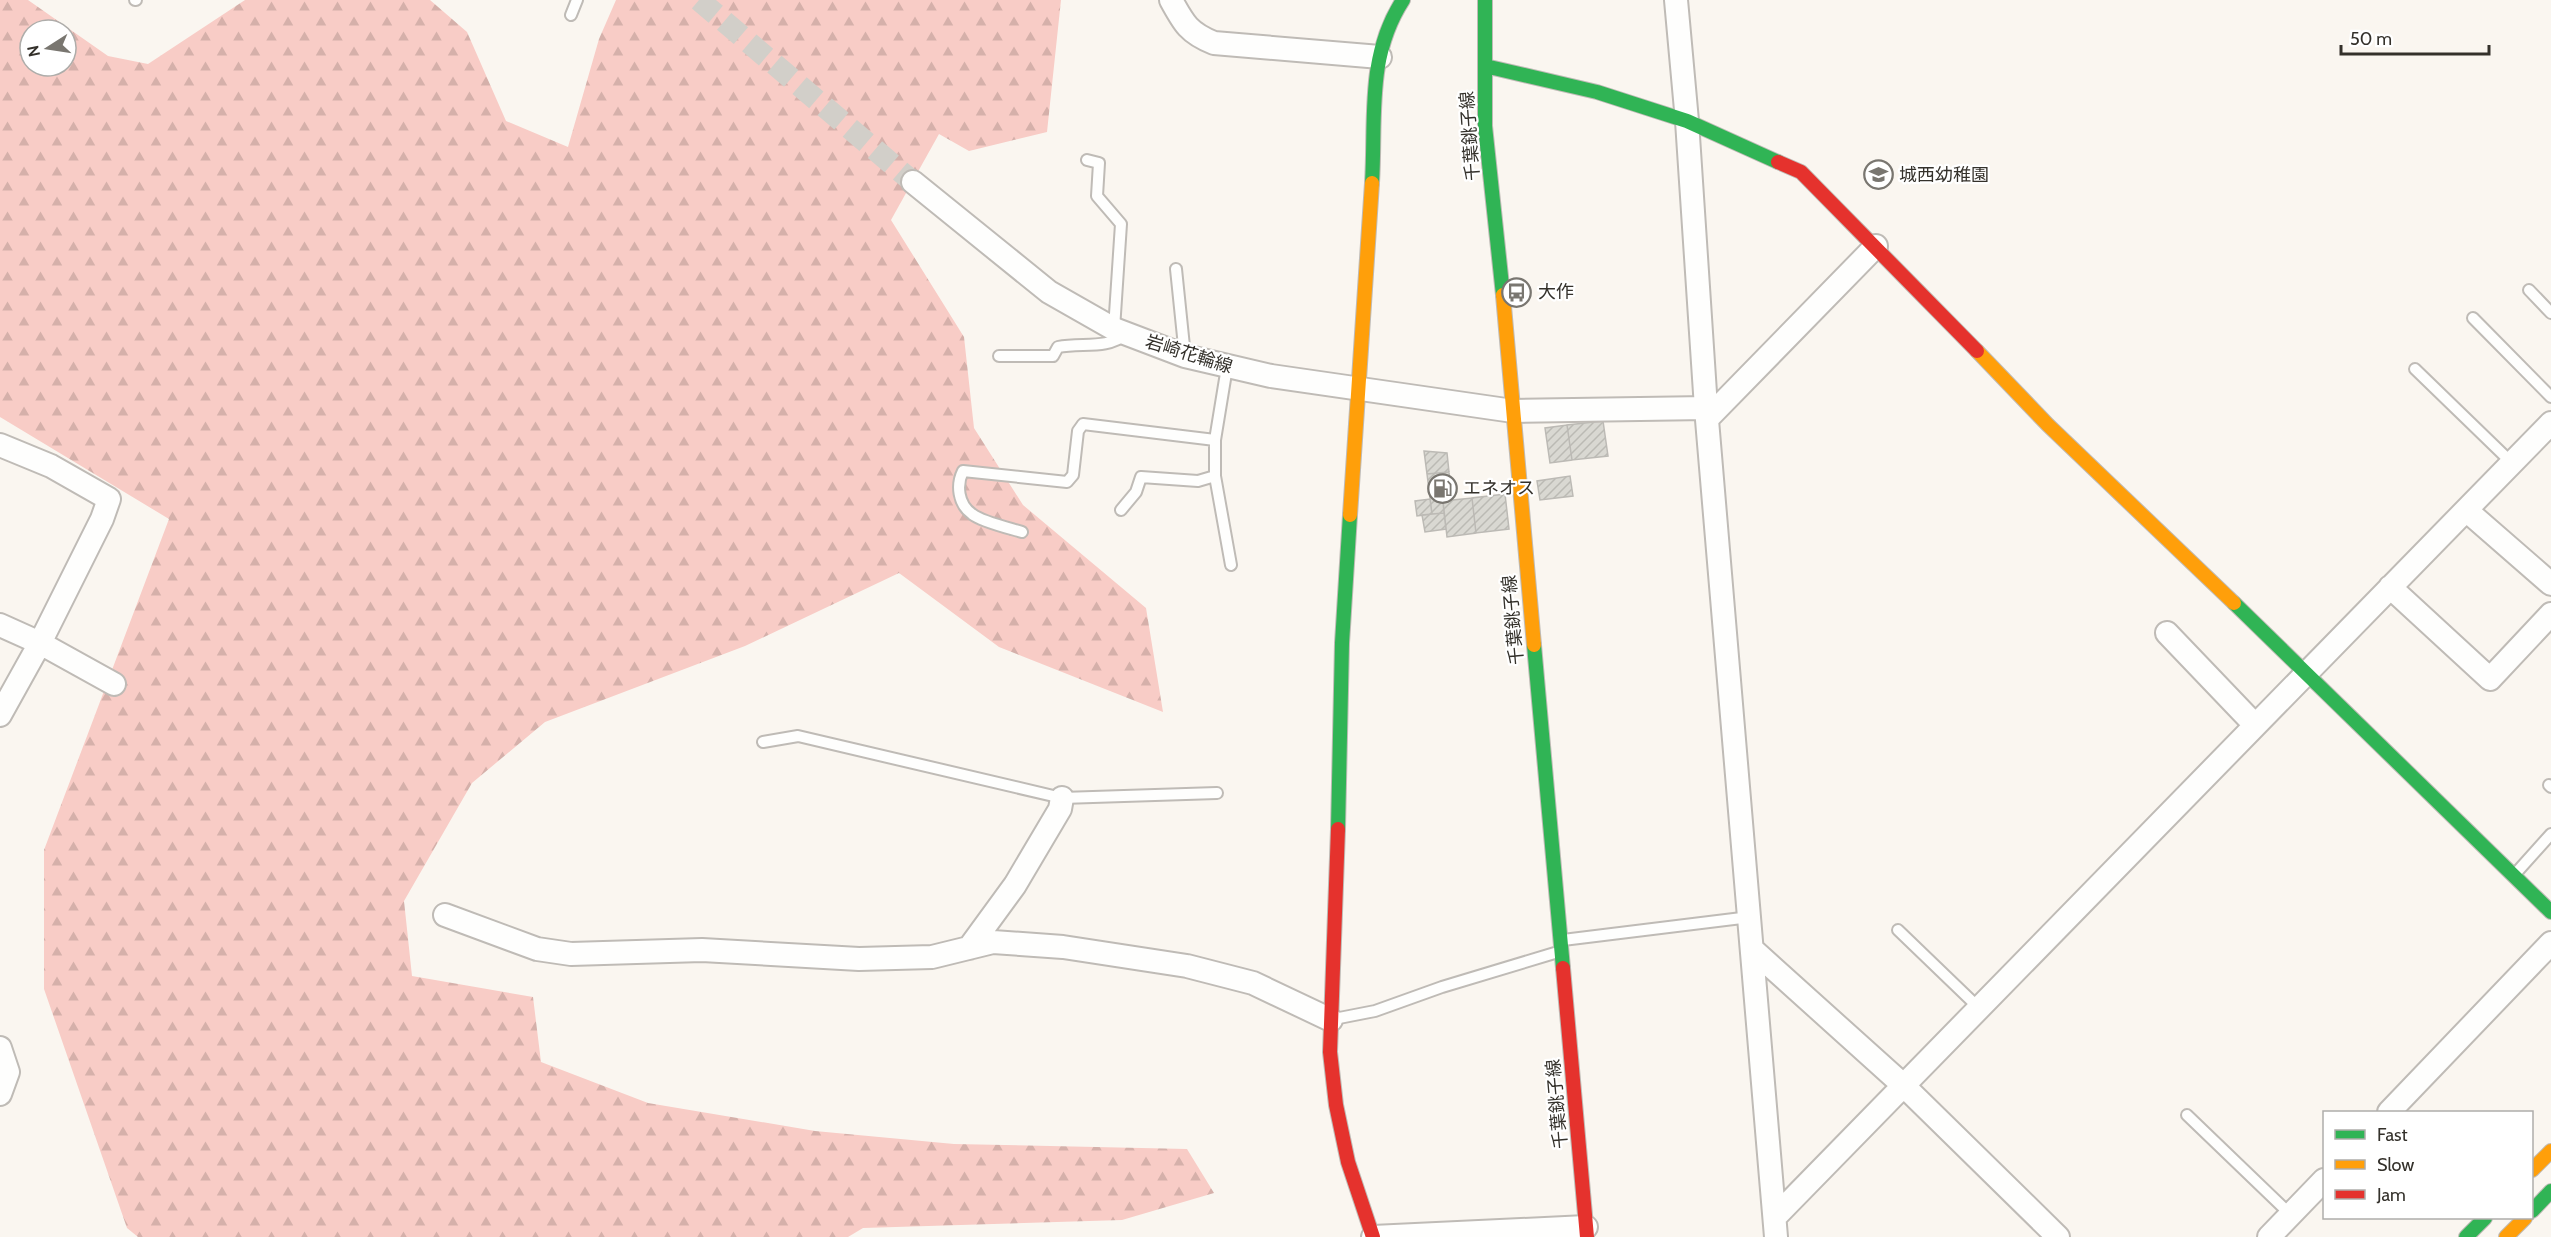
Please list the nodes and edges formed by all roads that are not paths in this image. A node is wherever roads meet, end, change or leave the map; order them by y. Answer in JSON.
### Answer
{"nodes":[{"id":1,"x":577,"y":0,"type":"edge"},
{"id":2,"x":1171,"y":0,"type":"edge"},
{"id":3,"x":1403,"y":0,"type":"edge"},
{"id":4,"x":1485,"y":0,"type":"edge"},
{"id":5,"x":1676,"y":0,"type":"edge"},
{"id":6,"x":571,"y":15,"type":"dead end"},
{"id":7,"x":1380,"y":57,"type":"junction"},
{"id":8,"x":1485,"y":66,"type":"junction"},
{"id":9,"x":1687,"y":121,"type":"junction"},
{"id":10,"x":1087,"y":160,"type":"dead end"},
{"id":11,"x":913,"y":182,"type":"tunnel mouth"},
{"id":12,"x":1876,"y":246,"type":"junction"},
{"id":13,"x":1176,"y":269,"type":"dead end"},
{"id":14,"x":2529,"y":290,"type":"dead end"},
{"id":15,"x":2551,"y":313,"type":"edge"},
{"id":16,"x":2473,"y":318,"type":"dead end"},
{"id":17,"x":1120,"y":332,"type":"junction"},
{"id":18,"x":999,"y":356,"type":"dead end"},
{"id":19,"x":1185,"y":356,"type":"junction"},
{"id":20,"x":1227,"y":367,"type":"junction"},
{"id":21,"x":2415,"y":369,"type":"dead end"},
{"id":22,"x":1359,"y":388,"type":"junction"},
{"id":23,"x":2551,"y":397,"type":"edge"},
{"id":24,"x":1513,"y":411,"type":"junction"},
{"id":25,"x":1707,"y":413,"type":"junction"},
{"id":26,"x":2551,"y":423,"type":"edge"},
{"id":27,"x":1215,"y":440,"type":"junction"},
{"id":28,"x":0,"y":445,"type":"edge"},
{"id":29,"x":2512,"y":463,"type":"junction"},
{"id":30,"x":1215,"y":476,"type":"junction"},
{"id":31,"x":1121,"y":510,"type":"dead end"},
{"id":32,"x":2466,"y":510,"type":"junction"},
{"id":33,"x":1022,"y":532,"type":"dead end"},
{"id":34,"x":1231,"y":565,"type":"dead end"},
{"id":35,"x":2551,"y":584,"type":"edge"},
{"id":36,"x":2390,"y":588,"type":"junction"},
{"id":37,"x":2551,"y":614,"type":"edge"},
{"id":38,"x":0,"y":625,"type":"edge"},
{"id":39,"x":2167,"y":633,"type":"dead end"},
{"id":40,"x":40,"y":643,"type":"junction"},
{"id":41,"x":2307,"y":673,"type":"junction"},
{"id":42,"x":114,"y":684,"type":"dead end"},
{"id":43,"x":0,"y":715,"type":"edge"},
{"id":44,"x":2255,"y":725,"type":"junction"},
{"id":45,"x":764,"y":742,"type":"dead end"},
{"id":46,"x":1217,"y":794,"type":"dead end"},
{"id":47,"x":1062,"y":798,"type":"junction"},
{"id":48,"x":2551,"y":834,"type":"edge"},
{"id":49,"x":2514,"y":876,"type":"junction"},
{"id":50,"x":2551,"y":912,"type":"edge"},
{"id":51,"x":445,"y":915,"type":"dead end"},
{"id":52,"x":1750,"y":917,"type":"junction"},
{"id":53,"x":1898,"y":930,"type":"dead end"},
{"id":54,"x":2551,"y":944,"type":"edge"},
{"id":55,"x":1560,"y":946,"type":"junction"},
{"id":56,"x":969,"y":948,"type":"junction"},
{"id":57,"x":1753,"y":950,"type":"junction"},
{"id":58,"x":1979,"y":1008,"type":"junction"},
{"id":59,"x":1331,"y":1020,"type":"junction"},
{"id":60,"x":0,"y":1048,"type":"edge"},
{"id":61,"x":1903,"y":1085,"type":"junction"},
{"id":62,"x":0,"y":1094,"type":"edge"},
{"id":63,"x":2391,"y":1111,"type":"edge"},
{"id":64,"x":2187,"y":1115,"type":"dead end"},
{"id":65,"x":2551,"y":1151,"type":"edge"},
{"id":66,"x":2533,"y":1169,"type":"edge"},
{"id":67,"x":2323,"y":1182,"type":"edge"},
{"id":68,"x":2551,"y":1191,"type":"edge"},
{"id":69,"x":2533,"y":1210,"type":"edge"},
{"id":70,"x":2290,"y":1215,"type":"junction"},
{"id":71,"x":2484,"y":1219,"type":"edge"},
{"id":72,"x":2524,"y":1219,"type":"edge"},
{"id":73,"x":1775,"y":1227,"type":"edge"},
{"id":74,"x":1586,"y":1232,"type":"edge"},
{"id":75,"x":1373,"y":1237,"type":"edge"},
{"id":76,"x":2058,"y":1237,"type":"edge"},
{"id":77,"x":2270,"y":1237,"type":"edge"},
{"id":78,"x":2466,"y":1237,"type":"edge"},
{"id":79,"x":2506,"y":1237,"type":"edge"}],
"edges":[{"from":1,"to":6,"type":"lane"},
{"from":2,"to":7,"type":"street"},
{"from":3,"to":7,"type":"main road"},
{"from":4,"to":8,"type":"main road","name":"千葉銚子線"},
{"from":5,"to":9,"type":"street"},
{"from":7,"to":22,"type":"main road"},
{"from":8,"to":9,"type":"main road"},
{"from":8,"to":24,"type":"main road","name":"千葉銚子線"},
{"from":9,"to":12,"type":"main road"},
{"from":9,"to":25,"type":"street"},
{"from":10,"to":17,"type":"lane"},
{"from":11,"to":17,"type":"street","name":"岩崎花輪線"},
{"from":12,"to":25,"type":"street"},
{"from":12,"to":41,"type":"main road"},
{"from":13,"to":19,"type":"lane"},
{"from":14,"to":15,"type":"lane"},
{"from":16,"to":23,"type":"lane"},
{"from":17,"to":18,"type":"lane"},
{"from":17,"to":19,"type":"street","name":"岩崎花輪線"},
{"from":19,"to":20,"type":"street","name":"岩崎花輪線"},
{"from":20,"to":22,"type":"street","name":"岩崎花輪線"},
{"from":20,"to":27,"type":"lane"},
{"from":21,"to":29,"type":"lane"},
{"from":22,"to":24,"type":"street","name":"岩崎花輪線"},
{"from":22,"to":59,"type":"main road"},
{"from":24,"to":25,"type":"street","name":"岩崎花輪線"},
{"from":24,"to":55,"type":"main road","name":"千葉銚子線"},
{"from":25,"to":52,"type":"street"},
{"from":26,"to":29,"type":"street"},
{"from":27,"to":30,"type":"lane"},
{"from":27,"to":33,"type":"lane"},
{"from":28,"to":40,"type":"street"},
{"from":29,"to":32,"type":"street"},
{"from":30,"to":31,"type":"lane"},
{"from":30,"to":34,"type":"lane"},
{"from":32,"to":35,"type":"street"},
{"from":32,"to":36,"type":"street"},
{"from":36,"to":37,"type":"street"},
{"from":36,"to":41,"type":"street"},
{"from":38,"to":40,"type":"street"},
{"from":39,"to":44,"type":"street"},
{"from":40,"to":42,"type":"street"},
{"from":40,"to":43,"type":"street"},
{"from":41,"to":44,"type":"street"},
{"from":41,"to":49,"type":"main road"},
{"from":44,"to":58,"type":"street"},
{"from":45,"to":47,"type":"lane"},
{"from":46,"to":47,"type":"lane"},
{"from":47,"to":56,"type":"street"},
{"from":48,"to":49,"type":"lane"},
{"from":49,"to":50,"type":"main road"},
{"from":51,"to":56,"type":"street"},
{"from":52,"to":55,"type":"lane"},
{"from":52,"to":57,"type":"street"},
{"from":53,"to":58,"type":"lane"},
{"from":54,"to":63,"type":"street"},
{"from":55,"to":59,"type":"lane"},
{"from":55,"to":74,"type":"main road","name":"千葉銚子線"},
{"from":56,"to":59,"type":"street"},
{"from":57,"to":61,"type":"street"},
{"from":57,"to":73,"type":"street"},
{"from":58,"to":61,"type":"street"},
{"from":59,"to":75,"type":"main road"},
{"from":60,"to":62,"type":"street"},
{"from":61,"to":73,"type":"street"},
{"from":61,"to":76,"type":"street"},
{"from":64,"to":70,"type":"lane"},
{"from":65,"to":66,"type":"main road"},
{"from":67,"to":70,"type":"street"},
{"from":68,"to":69,"type":"main road"},
{"from":70,"to":77,"type":"street"},
{"from":71,"to":78,"type":"main road"},
{"from":72,"to":79,"type":"main road"},
{"from":74,"to":75,"type":"street"}]}
